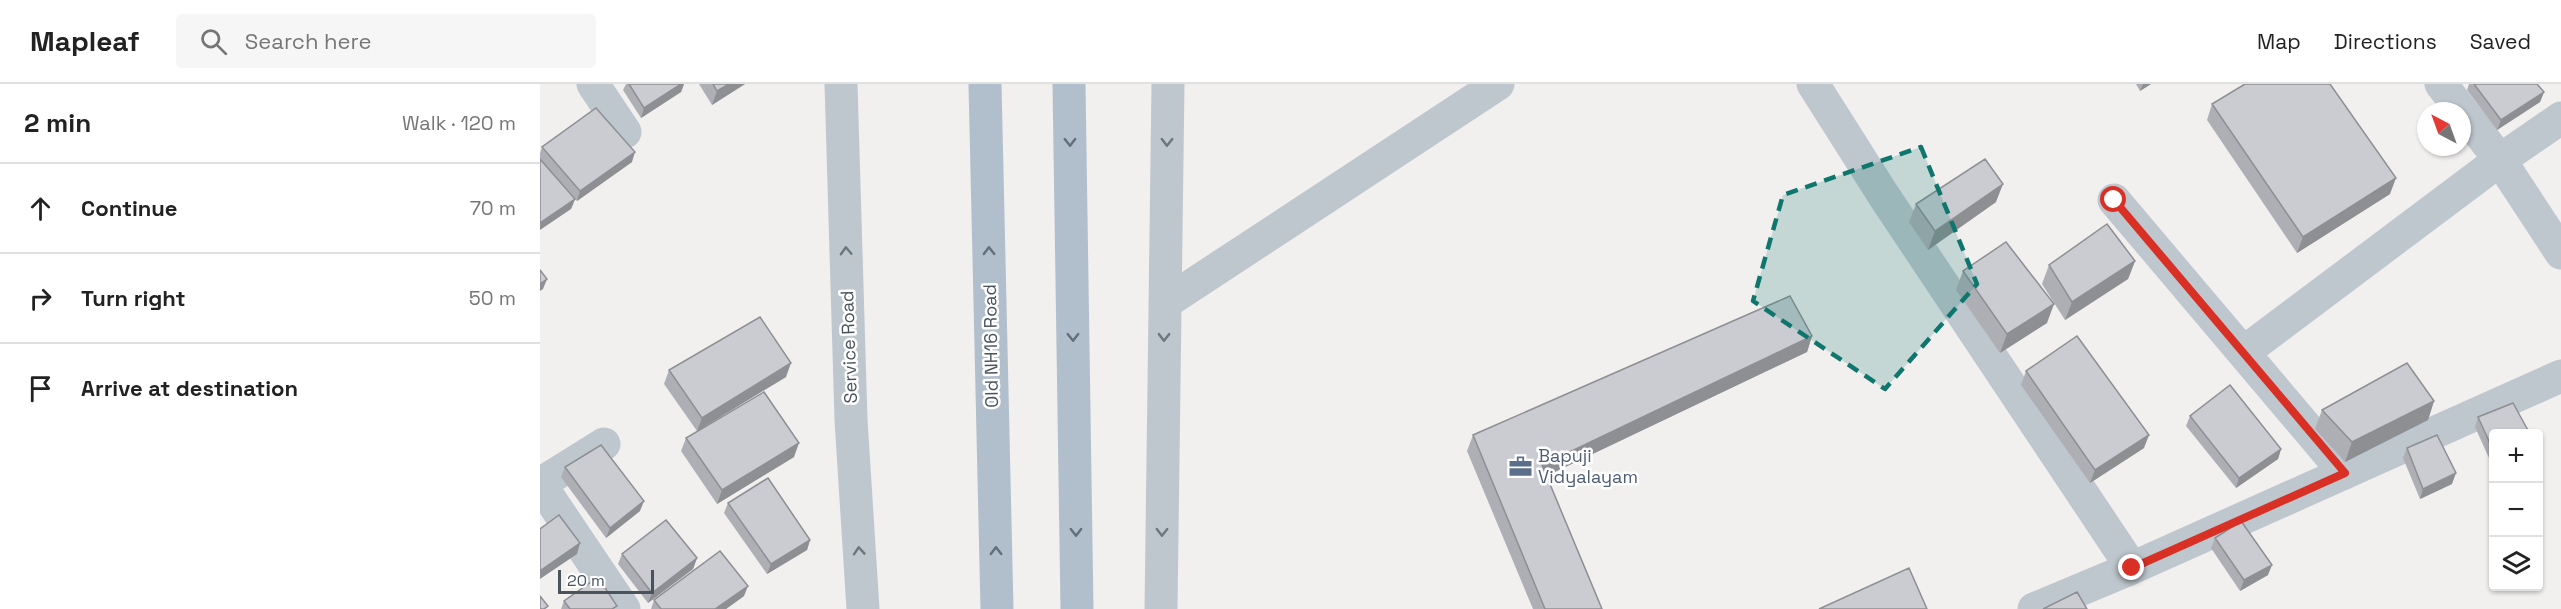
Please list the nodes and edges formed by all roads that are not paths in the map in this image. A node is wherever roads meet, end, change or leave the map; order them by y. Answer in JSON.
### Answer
{"nodes":[{"id":1,"x":593,"y":84,"type":"edge"},
{"id":2,"x":841,"y":84,"type":"edge"},
{"id":3,"x":985,"y":84,"type":"edge"},
{"id":4,"x":1069,"y":84,"type":"edge"},
{"id":5,"x":1168,"y":84,"type":"edge"},
{"id":6,"x":1498,"y":84,"type":"edge"},
{"id":7,"x":1813,"y":84,"type":"edge"},
{"id":8,"x":2441,"y":84,"type":"edge"},
{"id":9,"x":2561,"y":118,"type":"edge"},
{"id":10,"x":625,"y":132,"type":"dead end"},
{"id":11,"x":2500,"y":160,"type":"junction"},
{"id":12,"x":2114,"y":200,"type":"dead end"},
{"id":13,"x":2561,"y":254,"type":"edge"},
{"id":14,"x":1165,"y":303,"type":"junction"},
{"id":15,"x":2244,"y":352,"type":"junction"},
{"id":16,"x":2561,"y":376,"type":"edge"},
{"id":17,"x":604,"y":444,"type":"edge"},
{"id":18,"x":2345,"y":473,"type":"junction"},
{"id":19,"x":540,"y":484,"type":"edge"},
{"id":20,"x":2132,"y":568,"type":"junction"},
{"id":21,"x":624,"y":609,"type":"edge"},
{"id":22,"x":863,"y":609,"type":"edge"},
{"id":23,"x":997,"y":609,"type":"edge"},
{"id":24,"x":1077,"y":609,"type":"edge"},
{"id":25,"x":1161,"y":609,"type":"edge"},
{"id":26,"x":2034,"y":609,"type":"edge"}],
"edges":[{"from":1,"to":10,"type":"street"},
{"from":22,"to":2,"type":"street","name":"Service Road","one_way":true},
{"from":23,"to":3,"type":"main road","name":"Old NH16 Road","one_way":true},
{"from":4,"to":24,"type":"main road","one_way":true},
{"from":5,"to":14,"type":"street","one_way":true},
{"from":6,"to":14,"type":"street"},
{"from":7,"to":20,"type":"street"},
{"from":8,"to":11,"type":"street"},
{"from":9,"to":11,"type":"street"},
{"from":11,"to":13,"type":"street"},
{"from":11,"to":15,"type":"street"},
{"from":12,"to":15,"type":"street"},
{"from":14,"to":25,"type":"street","one_way":true},
{"from":15,"to":18,"type":"street"},
{"from":16,"to":18,"type":"street"},
{"from":17,"to":19,"type":"street"},
{"from":18,"to":20,"type":"street"},
{"from":19,"to":21,"type":"street"},
{"from":20,"to":26,"type":"street"}]}
